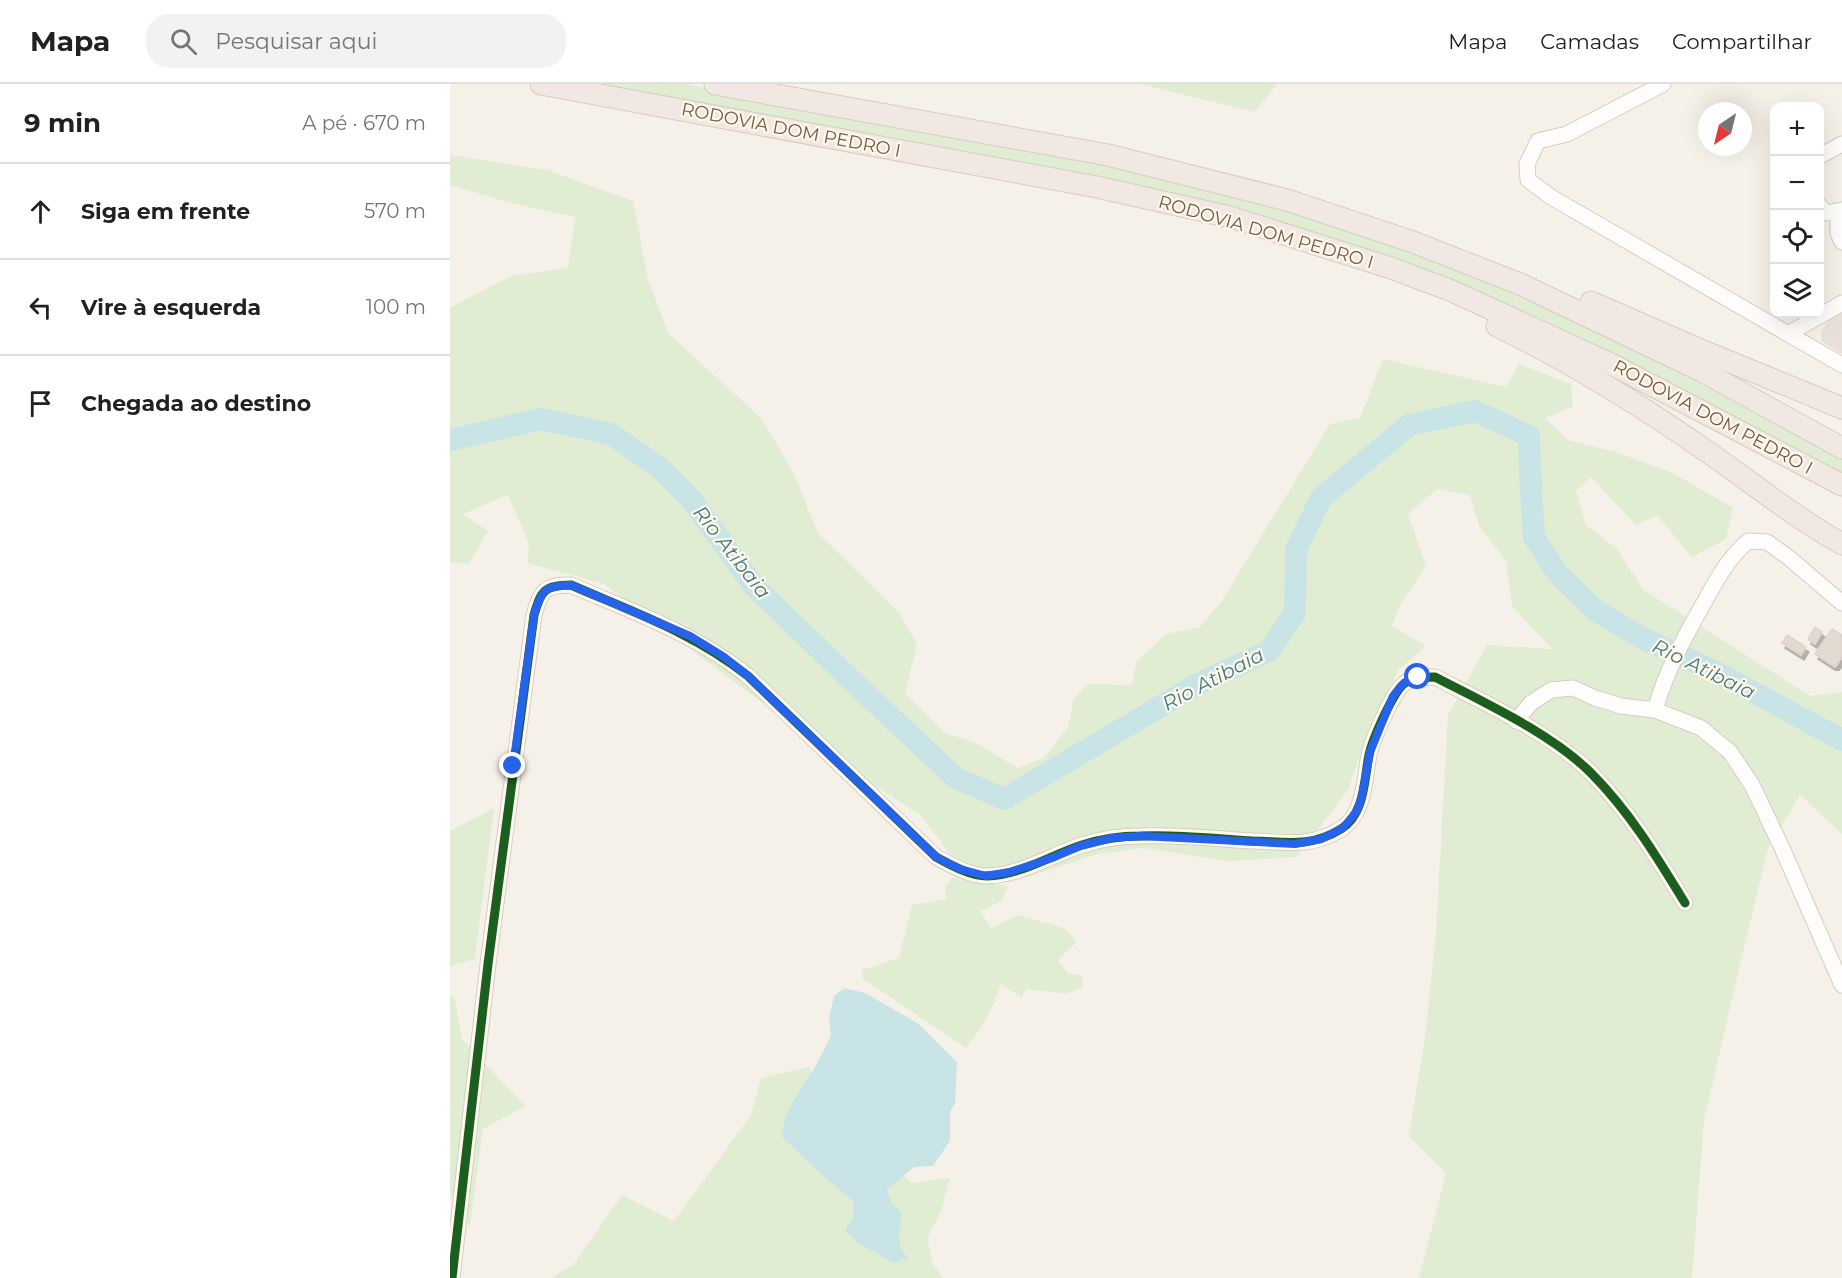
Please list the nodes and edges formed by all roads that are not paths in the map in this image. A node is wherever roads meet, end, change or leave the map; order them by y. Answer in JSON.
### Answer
{"nodes":[{"id":1,"x":541,"y":84,"type":"edge"},
{"id":2,"x":716,"y":84,"type":"edge"},
{"id":3,"x":1663,"y":84,"type":"edge"},
{"id":4,"x":1842,"y":144,"type":"edge"},
{"id":5,"x":1824,"y":154,"type":"edge"},
{"id":6,"x":1183,"y":173,"type":"junction"},
{"id":7,"x":1823,"y":210,"type":"edge"},
{"id":8,"x":1839,"y":215,"type":"edge"},
{"id":9,"x":1842,"y":242,"type":"edge"},
{"id":10,"x":1328,"y":248,"type":"junction"},
{"id":11,"x":1842,"y":303,"type":"edge"},
{"id":12,"x":1788,"y":334,"type":"junction"},
{"id":13,"x":1842,"y":365,"type":"edge"},
{"id":14,"x":1842,"y":408,"type":"edge"},
{"id":15,"x":1842,"y":448,"type":"edge"},
{"id":16,"x":1842,"y":485,"type":"edge"},
{"id":17,"x":1842,"y":544,"type":"edge"},
{"id":18,"x":1842,"y":603,"type":"edge"},
{"id":19,"x":1655,"y":710,"type":"junction"},
{"id":20,"x":1516,"y":721,"type":"junction"},
{"id":21,"x":1685,"y":903,"type":"dead end"},
{"id":22,"x":1842,"y":985,"type":"edge"},
{"id":23,"x":452,"y":1278,"type":"edge"}],
"edges":[{"from":1,"to":10,"type":"highway","name":"RODOVIA DOM PEDRO I"},
{"from":2,"to":6,"type":"highway","name":"RODOVIA DOM PEDRO I"},
{"from":3,"to":12,"type":"street"},
{"from":4,"to":5,"type":"street"},
{"from":6,"to":14,"type":"highway"},
{"from":6,"to":15,"type":"highway","name":"RODOVIA DOM PEDRO I"},
{"from":7,"to":8,"type":"street"},
{"from":8,"to":9,"type":"street"},
{"from":10,"to":16,"type":"highway","name":"RODOVIA DOM PEDRO I"},
{"from":10,"to":17,"type":"highway"},
{"from":11,"to":12,"type":"street"},
{"from":12,"to":13,"type":"street"},
{"from":18,"to":19,"type":"street"},
{"from":19,"to":20,"type":"street"},
{"from":19,"to":22,"type":"street"},
{"from":20,"to":21,"type":"street"},
{"from":20,"to":23,"type":"street"}]}
